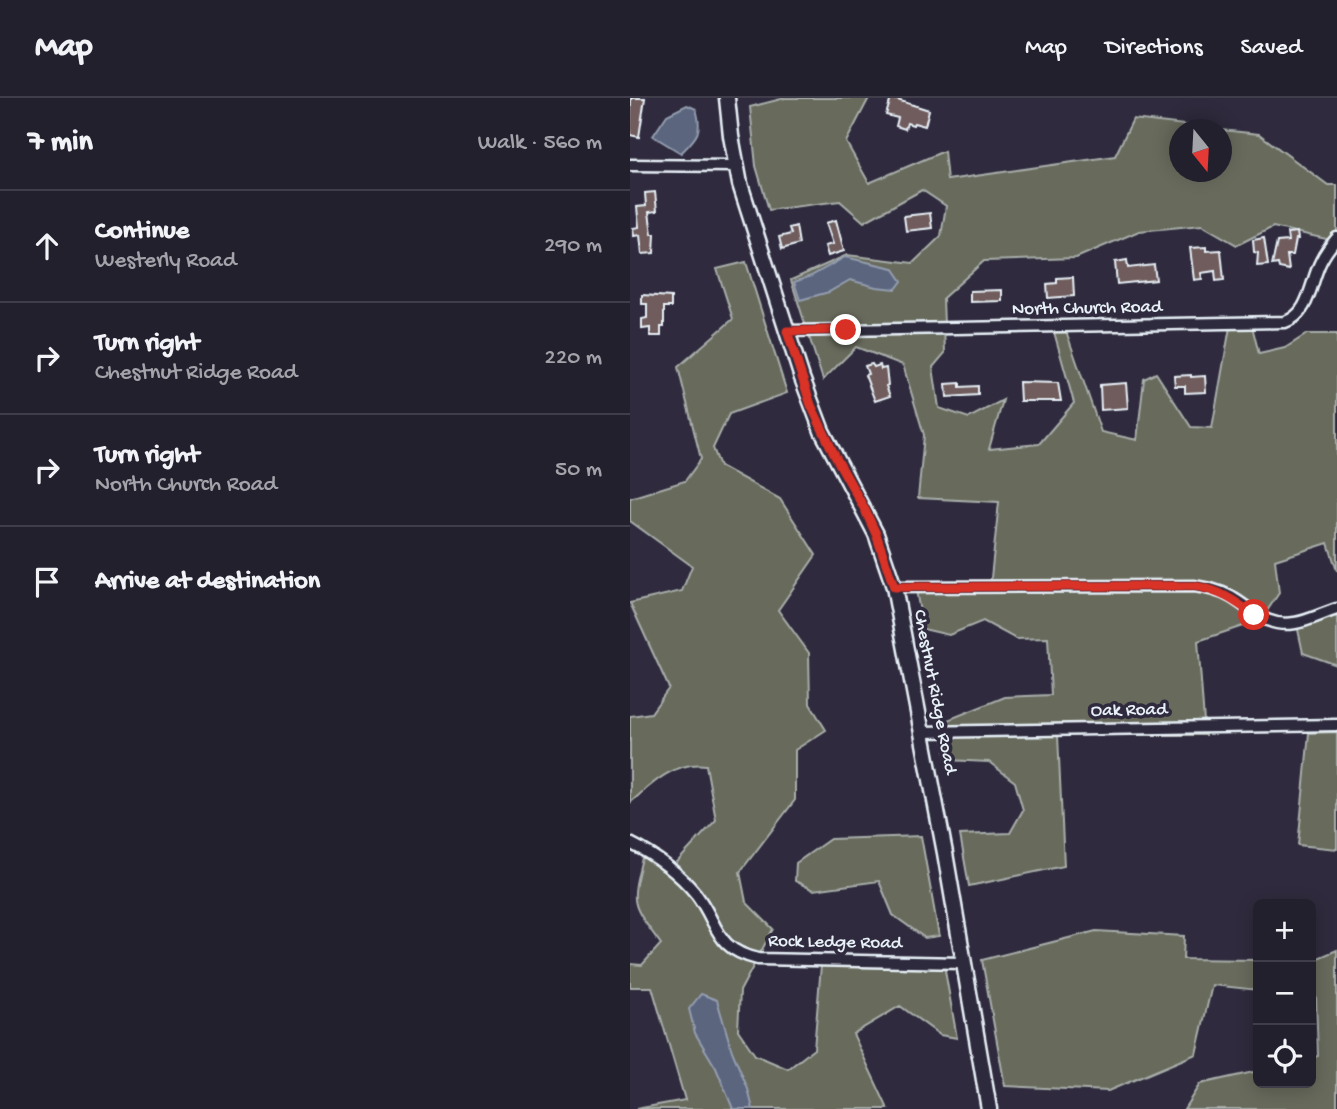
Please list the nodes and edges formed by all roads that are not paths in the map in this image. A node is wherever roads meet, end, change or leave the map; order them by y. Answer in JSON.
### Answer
{"nodes":[{"id":1,"x":727,"y":98,"type":"edge"},
{"id":2,"x":630,"y":165,"type":"edge"},
{"id":3,"x":736,"y":166,"type":"junction"},
{"id":4,"x":1337,"y":238,"type":"edge"},
{"id":5,"x":787,"y":331,"type":"junction"},
{"id":6,"x":894,"y":587,"type":"junction"},
{"id":7,"x":1337,"y":609,"type":"edge"},
{"id":8,"x":1337,"y":725,"type":"edge"},
{"id":9,"x":921,"y":732,"type":"junction"},
{"id":10,"x":630,"y":843,"type":"edge"},
{"id":11,"x":964,"y":963,"type":"junction"},
{"id":12,"x":989,"y":1109,"type":"edge"}],
"edges":[{"from":1,"to":3,"type":"main road","name":"Chestnut Ridge Road"},
{"from":2,"to":3,"type":"street"},
{"from":3,"to":5,"type":"main road","name":"Chestnut Ridge Road"},
{"from":4,"to":5,"type":"street","name":"North Church Road"},
{"from":5,"to":6,"type":"main road","name":"Chestnut Ridge Road"},
{"from":6,"to":7,"type":"street"},
{"from":6,"to":9,"type":"main road","name":"Chestnut Ridge Road"},
{"from":8,"to":9,"type":"street","name":"Oak Road"},
{"from":9,"to":11,"type":"main road","name":"Chestnut Ridge Road"},
{"from":10,"to":11,"type":"street","name":"Rock Ledge Road"},
{"from":11,"to":12,"type":"main road","name":"Chestnut Ridge Road"}]}
